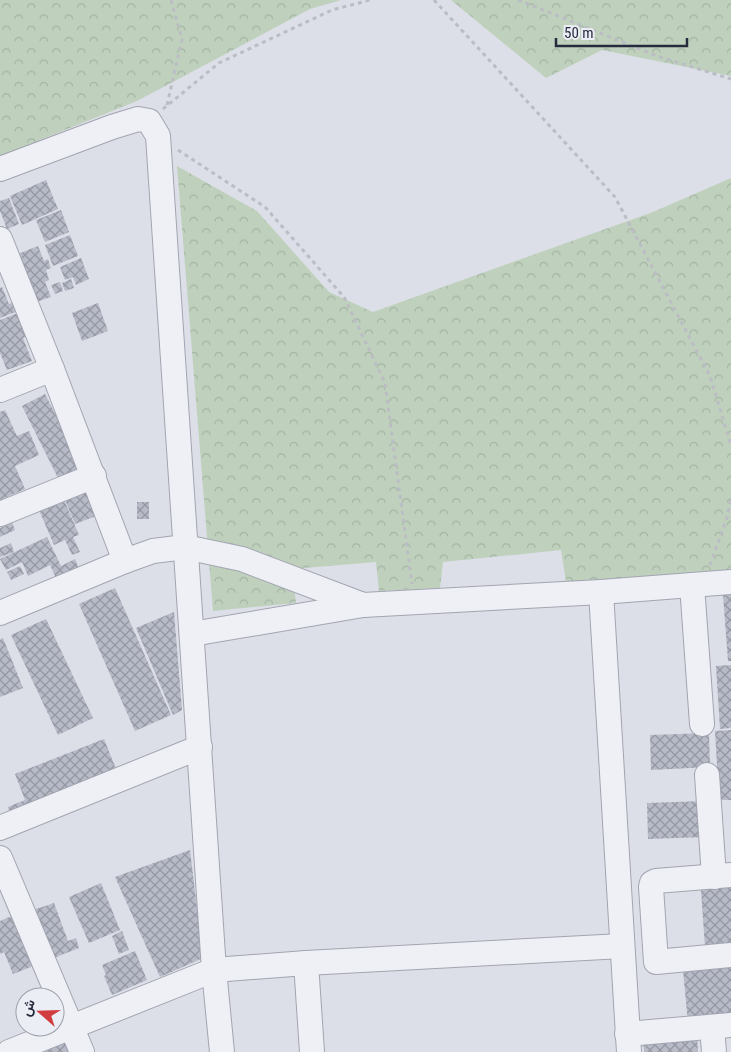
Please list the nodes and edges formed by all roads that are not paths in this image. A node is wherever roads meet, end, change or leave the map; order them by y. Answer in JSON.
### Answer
{"nodes":[{"id":1,"x":0,"y":169,"type":"edge"},
{"id":2,"x":0,"y":238,"type":"edge"},
{"id":3,"x":5,"y":268,"type":"edge"},
{"id":4,"x":52,"y":369,"type":"junction"},
{"id":5,"x":0,"y":390,"type":"edge"},
{"id":6,"x":94,"y":476,"type":"junction"},
{"id":7,"x":0,"y":514,"type":"edge"},
{"id":8,"x":185,"y":547,"type":"junction"},
{"id":9,"x":125,"y":561,"type":"junction"},
{"id":10,"x":731,"y":582,"type":"edge"},
{"id":11,"x":698,"y":584,"type":"junction"},
{"id":12,"x":601,"y":592,"type":"junction"},
{"id":13,"x":3,"y":605,"type":"edge"},
{"id":14,"x":363,"y":605,"type":"junction"},
{"id":15,"x":192,"y":634,"type":"junction"},
{"id":16,"x":702,"y":724,"type":"dead end"},
{"id":17,"x":200,"y":747,"type":"junction"},
{"id":18,"x":707,"y":774,"type":"dead end"},
{"id":19,"x":0,"y":828,"type":"edge"},
{"id":20,"x":0,"y":858,"type":"edge"},
{"id":21,"x":722,"y":876,"type":"edge"},
{"id":22,"x":731,"y":955,"type":"edge"},
{"id":23,"x":623,"y":956,"type":"junction"},
{"id":24,"x":656,"y":962,"type":"junction"},
{"id":25,"x":306,"y":963,"type":"junction"},
{"id":26,"x":214,"y":970,"type":"junction"},
{"id":27,"x":722,"y":1026,"type":"edge"},
{"id":28,"x":71,"y":1028,"type":"junction"},
{"id":29,"x":628,"y":1043,"type":"edge"},
{"id":30,"x":9,"y":1052,"type":"edge"},
{"id":31,"x":82,"y":1052,"type":"edge"},
{"id":32,"x":222,"y":1052,"type":"edge"},
{"id":33,"x":312,"y":1052,"type":"edge"},
{"id":34,"x":714,"y":1052,"type":"edge"}],
"edges":[{"from":1,"to":8,"type":"street"},
{"from":2,"to":3,"type":"street"},
{"from":3,"to":4,"type":"street"},
{"from":4,"to":5,"type":"street"},
{"from":4,"to":6,"type":"street"},
{"from":6,"to":7,"type":"street"},
{"from":6,"to":9,"type":"street"},
{"from":8,"to":9,"type":"street"},
{"from":8,"to":14,"type":"street"},
{"from":8,"to":15,"type":"street"},
{"from":9,"to":13,"type":"street"},
{"from":10,"to":11,"type":"street"},
{"from":11,"to":12,"type":"street"},
{"from":11,"to":16,"type":"street"},
{"from":12,"to":14,"type":"street"},
{"from":12,"to":23,"type":"street"},
{"from":14,"to":15,"type":"street"},
{"from":15,"to":17,"type":"street"},
{"from":17,"to":19,"type":"street"},
{"from":17,"to":26,"type":"street"},
{"from":18,"to":21,"type":"street"},
{"from":20,"to":28,"type":"street"},
{"from":21,"to":24,"type":"street"},
{"from":22,"to":24,"type":"street"},
{"from":23,"to":24,"type":"street"},
{"from":23,"to":25,"type":"street"},
{"from":23,"to":29,"type":"street"},
{"from":25,"to":26,"type":"street"},
{"from":25,"to":33,"type":"street"},
{"from":26,"to":28,"type":"street"},
{"from":26,"to":32,"type":"street"},
{"from":27,"to":29,"type":"street"},
{"from":27,"to":34,"type":"street"},
{"from":28,"to":30,"type":"street"},
{"from":28,"to":31,"type":"street"}]}
